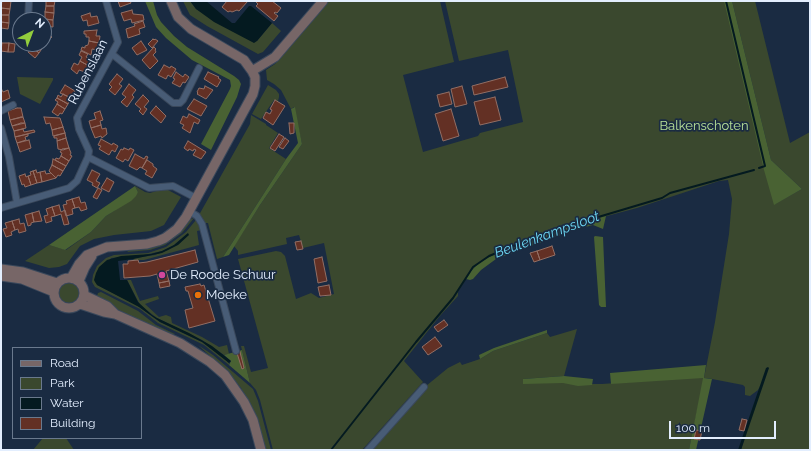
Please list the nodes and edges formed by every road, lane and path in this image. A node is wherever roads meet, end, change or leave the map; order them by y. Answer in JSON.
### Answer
{"nodes":[{"id":1,"x":29,"y":1,"type":"edge"},
{"id":2,"x":106,"y":1,"type":"edge"},
{"id":3,"x":171,"y":1,"type":"edge"},
{"id":4,"x":323,"y":1,"type":"edge"},
{"id":5,"x":28,"y":12,"type":"edge"},
{"id":6,"x":112,"y":54,"type":"junction"},
{"id":7,"x":199,"y":68,"type":"dead end"},
{"id":8,"x":252,"y":71,"type":"junction"},
{"id":9,"x":13,"y":105,"type":"dead end"},
{"id":10,"x":1,"y":111,"type":"edge"},
{"id":11,"x":1,"y":128,"type":"edge"},
{"id":12,"x":89,"y":154,"type":"junction"},
{"id":13,"x":196,"y":198,"type":"junction"},
{"id":14,"x":17,"y":203,"type":"junction"},
{"id":15,"x":1,"y":208,"type":"edge"},
{"id":16,"x":189,"y":211,"type":"junction"},
{"id":17,"x":1,"y":269,"type":"edge"},
{"id":18,"x":1,"y":276,"type":"edge"},
{"id":19,"x":75,"y":279,"type":"junction"},
{"id":20,"x":58,"y":283,"type":"junction"},
{"id":21,"x":54,"y":292,"type":"junction"},
{"id":22,"x":84,"y":295,"type":"junction"},
{"id":23,"x":80,"y":304,"type":"junction"},
{"id":24,"x":115,"y":314,"type":"junction"},
{"id":25,"x":236,"y":351,"type":"dead end"},
{"id":26,"x":424,"y":387,"type":"dead end"},
{"id":27,"x":261,"y":450,"type":"edge"},
{"id":28,"x":368,"y":450,"type":"edge"}],
"edges":[{"from":1,"to":5,"type":"street"},
{"from":2,"to":6,"type":"street","name":"Rubenslaan"},
{"from":3,"to":8,"type":"street"},
{"from":4,"to":8,"type":"street"},
{"from":6,"to":7,"type":"street"},
{"from":6,"to":12,"type":"street","name":"Rubenslaan"},
{"from":8,"to":13,"type":"street"},
{"from":9,"to":10,"type":"street"},
{"from":11,"to":14,"type":"street"},
{"from":12,"to":13,"type":"street"},
{"from":12,"to":14,"type":"street"},
{"from":13,"to":16,"type":"street"},
{"from":14,"to":15,"type":"street"},
{"from":16,"to":19,"type":"street"},
{"from":16,"to":25,"type":"street"},
{"from":17,"to":20,"type":"street"},
{"from":18,"to":21,"type":"street"},
{"from":19,"to":20,"type":"street"},
{"from":19,"to":22,"type":"street"},
{"from":20,"to":21,"type":"street"},
{"from":21,"to":23,"type":"street"},
{"from":22,"to":23,"type":"street"},
{"from":22,"to":24,"type":"street"},
{"from":23,"to":24,"type":"street"},
{"from":24,"to":27,"type":"street"},
{"from":26,"to":28,"type":"street"}]}
